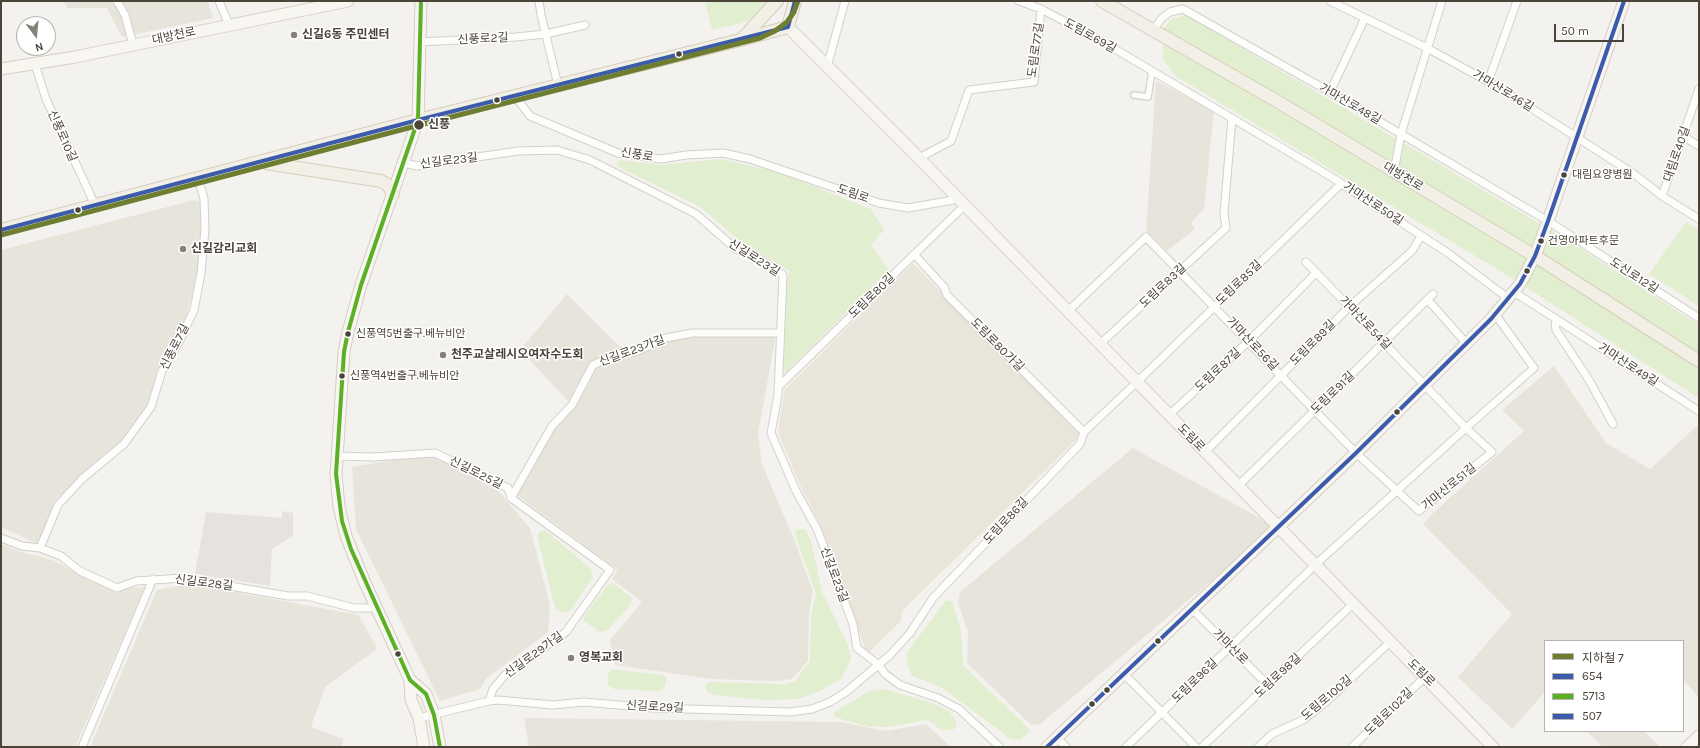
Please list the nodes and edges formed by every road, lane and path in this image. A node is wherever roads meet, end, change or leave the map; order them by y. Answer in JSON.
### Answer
{"nodes":[{"id":1,"x":118,"y":1,"type":"edge"},
{"id":2,"x":219,"y":1,"type":"edge"},
{"id":3,"x":344,"y":1,"type":"edge"},
{"id":4,"x":421,"y":1,"type":"edge"},
{"id":5,"x":539,"y":1,"type":"edge"},
{"id":6,"x":777,"y":1,"type":"edge"},
{"id":7,"x":795,"y":1,"type":"edge"},
{"id":8,"x":845,"y":1,"type":"edge"},
{"id":9,"x":1019,"y":1,"type":"edge"},
{"id":10,"x":1102,"y":1,"type":"edge"},
{"id":11,"x":1330,"y":1,"type":"edge"},
{"id":12,"x":1442,"y":1,"type":"edge"},
{"id":13,"x":1516,"y":1,"type":"edge"},
{"id":14,"x":1624,"y":1,"type":"edge"},
{"id":15,"x":1041,"y":9,"type":"junction"},
{"id":16,"x":1365,"y":18,"type":"junction"},
{"id":17,"x":229,"y":24,"type":"junction"},
{"id":18,"x":585,"y":25,"type":"dead end"},
{"id":19,"x":788,"y":27,"type":"junction"},
{"id":20,"x":1153,"y":30,"type":"junction"},
{"id":21,"x":546,"y":34,"type":"junction"},
{"id":22,"x":740,"y":40,"type":"junction"},
{"id":23,"x":420,"y":42,"type":"junction"},
{"id":24,"x":133,"y":45,"type":"junction"},
{"id":25,"x":1427,"y":48,"type":"junction"},
{"id":26,"x":35,"y":64,"type":"junction"},
{"id":27,"x":827,"y":67,"type":"junction"},
{"id":28,"x":1,"y":69,"type":"edge"},
{"id":29,"x":1155,"y":73,"type":"junction"},
{"id":30,"x":1488,"y":82,"type":"junction"},
{"id":31,"x":558,"y":85,"type":"junction"},
{"id":32,"x":1699,"y":89,"type":"edge"},
{"id":33,"x":1330,"y":92,"type":"junction"},
{"id":34,"x":1134,"y":95,"type":"dead end"},
{"id":35,"x":515,"y":96,"type":"junction"},
{"id":36,"x":1232,"y":118,"type":"junction"},
{"id":37,"x":418,"y":120,"type":"junction"},
{"id":38,"x":1401,"y":134,"type":"junction"},
{"id":39,"x":1683,"y":136,"type":"junction"},
{"id":40,"x":1577,"y":137,"type":"junction"},
{"id":41,"x":1699,"y":146,"type":"edge"},
{"id":42,"x":919,"y":158,"type":"junction"},
{"id":43,"x":750,"y":159,"type":"joint"},
{"id":44,"x":261,"y":162,"type":"junction"},
{"id":45,"x":404,"y":163,"type":"junction"},
{"id":46,"x":1394,"y":172,"type":"junction"},
{"id":47,"x":198,"y":178,"type":"junction"},
{"id":48,"x":1341,"y":184,"type":"junction"},
{"id":49,"x":393,"y":194,"type":"junction"},
{"id":50,"x":1662,"y":196,"type":"junction"},
{"id":51,"x":962,"y":202,"type":"junction"},
{"id":52,"x":95,"y":206,"type":"junction"},
{"id":53,"x":1699,"y":219,"type":"edge"},
{"id":54,"x":1548,"y":221,"type":"junction"},
{"id":55,"x":1,"y":230,"type":"edge"},
{"id":56,"x":1421,"y":236,"type":"junction"},
{"id":57,"x":914,"y":254,"type":"junction"},
{"id":58,"x":1535,"y":256,"type":"junction"},
{"id":59,"x":1306,"y":262,"type":"dead end"},
{"id":60,"x":1180,"y":271,"type":"junction"},
{"id":61,"x":1316,"y":273,"type":"junction"},
{"id":62,"x":1511,"y":295,"type":"junction"},
{"id":63,"x":1214,"y":306,"type":"junction"},
{"id":64,"x":1349,"y":307,"type":"junction"},
{"id":65,"x":1068,"y":311,"type":"junction"},
{"id":66,"x":1495,"y":314,"type":"junction"},
{"id":67,"x":1699,"y":318,"type":"edge"},
{"id":68,"x":1557,"y":320,"type":"junction"},
{"id":69,"x":780,"y":333,"type":"junction"},
{"id":70,"x":1249,"y":341,"type":"junction"},
{"id":71,"x":1384,"y":343,"type":"junction"},
{"id":72,"x":1466,"y":343,"type":"junction"},
{"id":73,"x":1100,"y":344,"type":"junction"},
{"id":74,"x":1699,"y":361,"type":"edge"},
{"id":75,"x":1282,"y":375,"type":"junction"},
{"id":76,"x":1137,"y":382,"type":"junction"},
{"id":77,"x":1424,"y":384,"type":"junction"},
{"id":78,"x":778,"y":387,"type":"junction"},
{"id":79,"x":1315,"y":410,"type":"junction"},
{"id":80,"x":1699,"y":411,"type":"edge"},
{"id":81,"x":1169,"y":416,"type":"junction"},
{"id":82,"x":1613,"y":424,"type":"dead end"},
{"id":83,"x":1466,"y":428,"type":"junction"},
{"id":84,"x":1084,"y":432,"type":"junction"},
{"id":85,"x":1205,"y":452,"type":"junction"},
{"id":86,"x":1356,"y":453,"type":"junction"},
{"id":87,"x":336,"y":456,"type":"junction"},
{"id":88,"x":1238,"y":486,"type":"junction"},
{"id":89,"x":1397,"y":491,"type":"junction"},
{"id":90,"x":511,"y":498,"type":"junction"},
{"id":91,"x":1278,"y":527,"type":"junction"},
{"id":92,"x":1,"y":538,"type":"edge"},
{"id":93,"x":40,"y":548,"type":"junction"},
{"id":94,"x":1315,"y":565,"type":"junction"},
{"id":95,"x":610,"y":570,"type":"joint"},
{"id":96,"x":153,"y":579,"type":"junction"},
{"id":97,"x":1353,"y":604,"type":"junction"},
{"id":98,"x":377,"y":608,"type":"junction"},
{"id":99,"x":1192,"y":610,"type":"junction"},
{"id":100,"x":1390,"y":642,"type":"junction"},
{"id":101,"x":1230,"y":647,"type":"junction"},
{"id":102,"x":879,"y":665,"type":"junction"},
{"id":103,"x":1124,"y":674,"type":"junction"},
{"id":104,"x":1425,"y":677,"type":"junction"},
{"id":105,"x":410,"y":680,"type":"junction"},
{"id":106,"x":1268,"y":685,"type":"junction"},
{"id":107,"x":489,"y":701,"type":"junction"},
{"id":108,"x":1162,"y":712,"type":"junction"},
{"id":109,"x":434,"y":714,"type":"junction"},
{"id":110,"x":419,"y":718,"type":"junction"},
{"id":111,"x":1699,"y":736,"type":"edge"},
{"id":112,"x":1057,"y":738,"type":"junction"},
{"id":113,"x":82,"y":747,"type":"edge"},
{"id":114,"x":424,"y":747,"type":"edge"},
{"id":115,"x":440,"y":747,"type":"edge"},
{"id":116,"x":1000,"y":747,"type":"edge"},
{"id":117,"x":1047,"y":747,"type":"edge"},
{"id":118,"x":1066,"y":747,"type":"edge"},
{"id":119,"x":1126,"y":747,"type":"edge"},
{"id":120,"x":1196,"y":747,"type":"edge"},
{"id":121,"x":1202,"y":747,"type":"edge"},
{"id":122,"x":1258,"y":747,"type":"edge"},
{"id":123,"x":1352,"y":747,"type":"edge"},
{"id":124,"x":1493,"y":747,"type":"edge"},
{"id":125,"x":1687,"y":747,"type":"edge"}],
"edges":[{"from":1,"to":24,"type":"street"},
{"from":2,"to":17,"type":"street"},
{"from":3,"to":17,"type":"main road","name":"대방천로"},
{"from":4,"to":23,"type":"main road"},
{"from":5,"to":21,"type":"street"},
{"from":6,"to":22,"type":"main road"},
{"from":7,"to":19,"type":"main road"},
{"from":8,"to":27,"type":"street"},
{"from":9,"to":15,"type":"street","name":"도림로69길"},
{"from":10,"to":20,"type":"main road","name":"대방천로"},
{"from":11,"to":16,"type":"street","name":"가마산로46길"},
{"from":12,"to":25,"type":"street"},
{"from":13,"to":30,"type":"street"},
{"from":14,"to":40,"type":"main road"},
{"from":15,"to":29,"type":"street","name":"도림로69길"},
{"from":15,"to":42,"type":"street","name":"도림로77길"},
{"from":16,"to":25,"type":"street","name":"가마산로46길"},
{"from":16,"to":33,"type":"street"},
{"from":17,"to":24,"type":"main road","name":"대방천로"},
{"from":18,"to":21,"type":"street","name":"신풍로2길"},
{"from":19,"to":22,"type":"main road"},
{"from":19,"to":27,"type":"main road","name":"도림로"},
{"from":20,"to":33,"type":"street","name":"가마산로48길"},
{"from":20,"to":46,"type":"main road","name":"대방천로"},
{"from":21,"to":23,"type":"street","name":"신풍로2길"},
{"from":21,"to":31,"type":"street"},
{"from":22,"to":31,"type":"main road"},
{"from":23,"to":37,"type":"main road"},
{"from":24,"to":26,"type":"main road","name":"대방천로"},
{"from":25,"to":30,"type":"street","name":"가마산로46길"},
{"from":25,"to":38,"type":"street"},
{"from":26,"to":28,"type":"main road","name":"대방천로"},
{"from":26,"to":52,"type":"street","name":"신풍로10길"},
{"from":27,"to":42,"type":"main road","name":"도림로"},
{"from":29,"to":34,"type":"street"},
{"from":29,"to":36,"type":"street","name":"가마산로50길"},
{"from":30,"to":40,"type":"street","name":"가마산로46길"},
{"from":31,"to":35,"type":"main road"},
{"from":32,"to":39,"type":"street","name":"대림로40길"},
{"from":33,"to":38,"type":"street","name":"가마산로48길"},
{"from":35,"to":37,"type":"main road"},
{"from":35,"to":43,"type":"street","name":"신풍로"},
{"from":36,"to":48,"type":"street","name":"가마산로50길"},
{"from":36,"to":60,"type":"street","name":"도림로83길"},
{"from":37,"to":44,"type":"main road"},
{"from":37,"to":45,"type":"main road"},
{"from":38,"to":46,"type":"street"},
{"from":38,"to":54,"type":"street","name":"가마산로48길"},
{"from":39,"to":41,"type":"street"},
{"from":39,"to":50,"type":"street","name":"대림로40길"},
{"from":40,"to":50,"type":"street","name":"가마산로46길"},
{"from":40,"to":54,"type":"main road"},
{"from":42,"to":51,"type":"main road","name":"도림로"},
{"from":43,"to":51,"type":"street","name":"도림로"},
{"from":44,"to":47,"type":"main road"},
{"from":44,"to":49,"type":"main road"},
{"from":45,"to":49,"type":"main road"},
{"from":45,"to":69,"type":"street","name":"신길로23길"},
{"from":46,"to":58,"type":"main road","name":"대방천로"},
{"from":47,"to":52,"type":"main road"},
{"from":47,"to":93,"type":"street","name":"신풍로7길"},
{"from":48,"to":56,"type":"street","name":"가마산로50길"},
{"from":48,"to":63,"type":"street","name":"도림로85길"},
{"from":49,"to":87,"type":"main road"},
{"from":50,"to":53,"type":"street","name":"가마산로46길"},
{"from":51,"to":57,"type":"street","name":"도림로80길"},
{"from":51,"to":65,"type":"main road","name":"도림로"},
{"from":52,"to":55,"type":"main road"},
{"from":54,"to":58,"type":"main road"},
{"from":54,"to":67,"type":"street","name":"도신로12길"},
{"from":56,"to":62,"type":"street","name":"가마산로50길"},
{"from":56,"to":64,"type":"street","name":"도림로89길"},
{"from":57,"to":78,"type":"street","name":"도림로80길"},
{"from":57,"to":84,"type":"street","name":"도림로80가길"},
{"from":58,"to":62,"type":"main road"},
{"from":58,"to":74,"type":"main road","name":"대방천로"},
{"from":59,"to":61,"type":"street","name":"가마산로54길"},
{"from":60,"to":63,"type":"street","name":"가마산로56길"},
{"from":60,"to":65,"type":"street","name":"가마산로56길"},
{"from":60,"to":73,"type":"street","name":"도림로83길"},
{"from":61,"to":64,"type":"street","name":"가마산로54길"},
{"from":61,"to":70,"type":"street","name":"도림로87길"},
{"from":62,"to":66,"type":"main road"},
{"from":62,"to":68,"type":"street","name":"가마산로49길"},
{"from":63,"to":70,"type":"street","name":"가마산로56길"},
{"from":63,"to":76,"type":"street","name":"도림로85길"},
{"from":64,"to":71,"type":"street","name":"가마산로54길"},
{"from":64,"to":75,"type":"street","name":"도림로89길"},
{"from":65,"to":73,"type":"main road","name":"도림로"},
{"from":66,"to":72,"type":"main road"},
{"from":66,"to":83,"type":"street"},
{"from":68,"to":80,"type":"street","name":"가마산로49길"},
{"from":68,"to":82,"type":"street"},
{"from":69,"to":78,"type":"street","name":"신길로23길"},
{"from":69,"to":90,"type":"street","name":"신길로23가길"},
{"from":70,"to":75,"type":"street","name":"가마산로56길"},
{"from":70,"to":81,"type":"street","name":"도림로87길"},
{"from":71,"to":72,"type":"street","name":"도림로91길"},
{"from":71,"to":77,"type":"street","name":"가마산로54길"},
{"from":71,"to":79,"type":"street","name":"도림로91길"},
{"from":72,"to":77,"type":"main road"},
{"from":73,"to":76,"type":"main road","name":"도림로"},
{"from":75,"to":79,"type":"street","name":"가마산로56길"},
{"from":75,"to":85,"type":"street","name":"도림로89길"},
{"from":76,"to":81,"type":"main road","name":"도림로"},
{"from":76,"to":84,"type":"street","name":"도림로86길"},
{"from":77,"to":83,"type":"street"},
{"from":77,"to":86,"type":"main road"},
{"from":78,"to":102,"type":"street","name":"신길로23길"},
{"from":79,"to":86,"type":"street","name":"가마산로56길"},
{"from":79,"to":88,"type":"street","name":"도림로91길"},
{"from":81,"to":85,"type":"main road","name":"도림로"},
{"from":83,"to":89,"type":"street"},
{"from":83,"to":89,"type":"street","name":"가마산로51길"},
{"from":84,"to":102,"type":"street","name":"도림로86길"},
{"from":85,"to":88,"type":"main road","name":"도림로"},
{"from":86,"to":89,"type":"street"},
{"from":86,"to":91,"type":"main road"},
{"from":87,"to":90,"type":"street","name":"신길로25길"},
{"from":87,"to":98,"type":"main road"},
{"from":88,"to":91,"type":"main road","name":"도림로"},
{"from":89,"to":94,"type":"street"},
{"from":90,"to":95,"type":"street","name":"신길로25길"},
{"from":91,"to":94,"type":"main road","name":"도림로"},
{"from":91,"to":99,"type":"main road"},
{"from":92,"to":93,"type":"street","name":"신길로28길"},
{"from":93,"to":96,"type":"street","name":"신길로28길"},
{"from":94,"to":97,"type":"main road","name":"도림로"},
{"from":94,"to":101,"type":"street","name":"도림로96길"},
{"from":95,"to":107,"type":"street","name":"신길로29가길"},
{"from":96,"to":98,"type":"street","name":"신길로28길"},
{"from":96,"to":113,"type":"street"},
{"from":97,"to":100,"type":"main road","name":"도림로"},
{"from":97,"to":106,"type":"street","name":"도림로98길"},
{"from":98,"to":105,"type":"main road"},
{"from":99,"to":101,"type":"street","name":"가마산로"},
{"from":99,"to":103,"type":"main road"},
{"from":100,"to":104,"type":"main road","name":"도림로"},
{"from":100,"to":122,"type":"street","name":"도림로100길"},
{"from":101,"to":106,"type":"street","name":"가마산로"},
{"from":101,"to":108,"type":"street","name":"도림로96길"},
{"from":102,"to":107,"type":"street","name":"신길로29길"},
{"from":102,"to":116,"type":"street","name":"신길로23길"},
{"from":103,"to":108,"type":"street"},
{"from":103,"to":112,"type":"main road"},
{"from":104,"to":123,"type":"street","name":"도림로102길"},
{"from":104,"to":124,"type":"main road","name":"도림로"},
{"from":105,"to":109,"type":"main road"},
{"from":105,"to":110,"type":"main road"},
{"from":106,"to":121,"type":"street","name":"도림로98길"},
{"from":107,"to":109,"type":"street","name":"신길로29길"},
{"from":108,"to":119,"type":"street","name":"도림로96길"},
{"from":108,"to":120,"type":"street"},
{"from":109,"to":110,"type":"street","name":"신길로29길"},
{"from":109,"to":115,"type":"main road"},
{"from":110,"to":114,"type":"main road"},
{"from":111,"to":125,"type":"main road"},
{"from":112,"to":117,"type":"main road"},
{"from":112,"to":118,"type":"street"}]}
